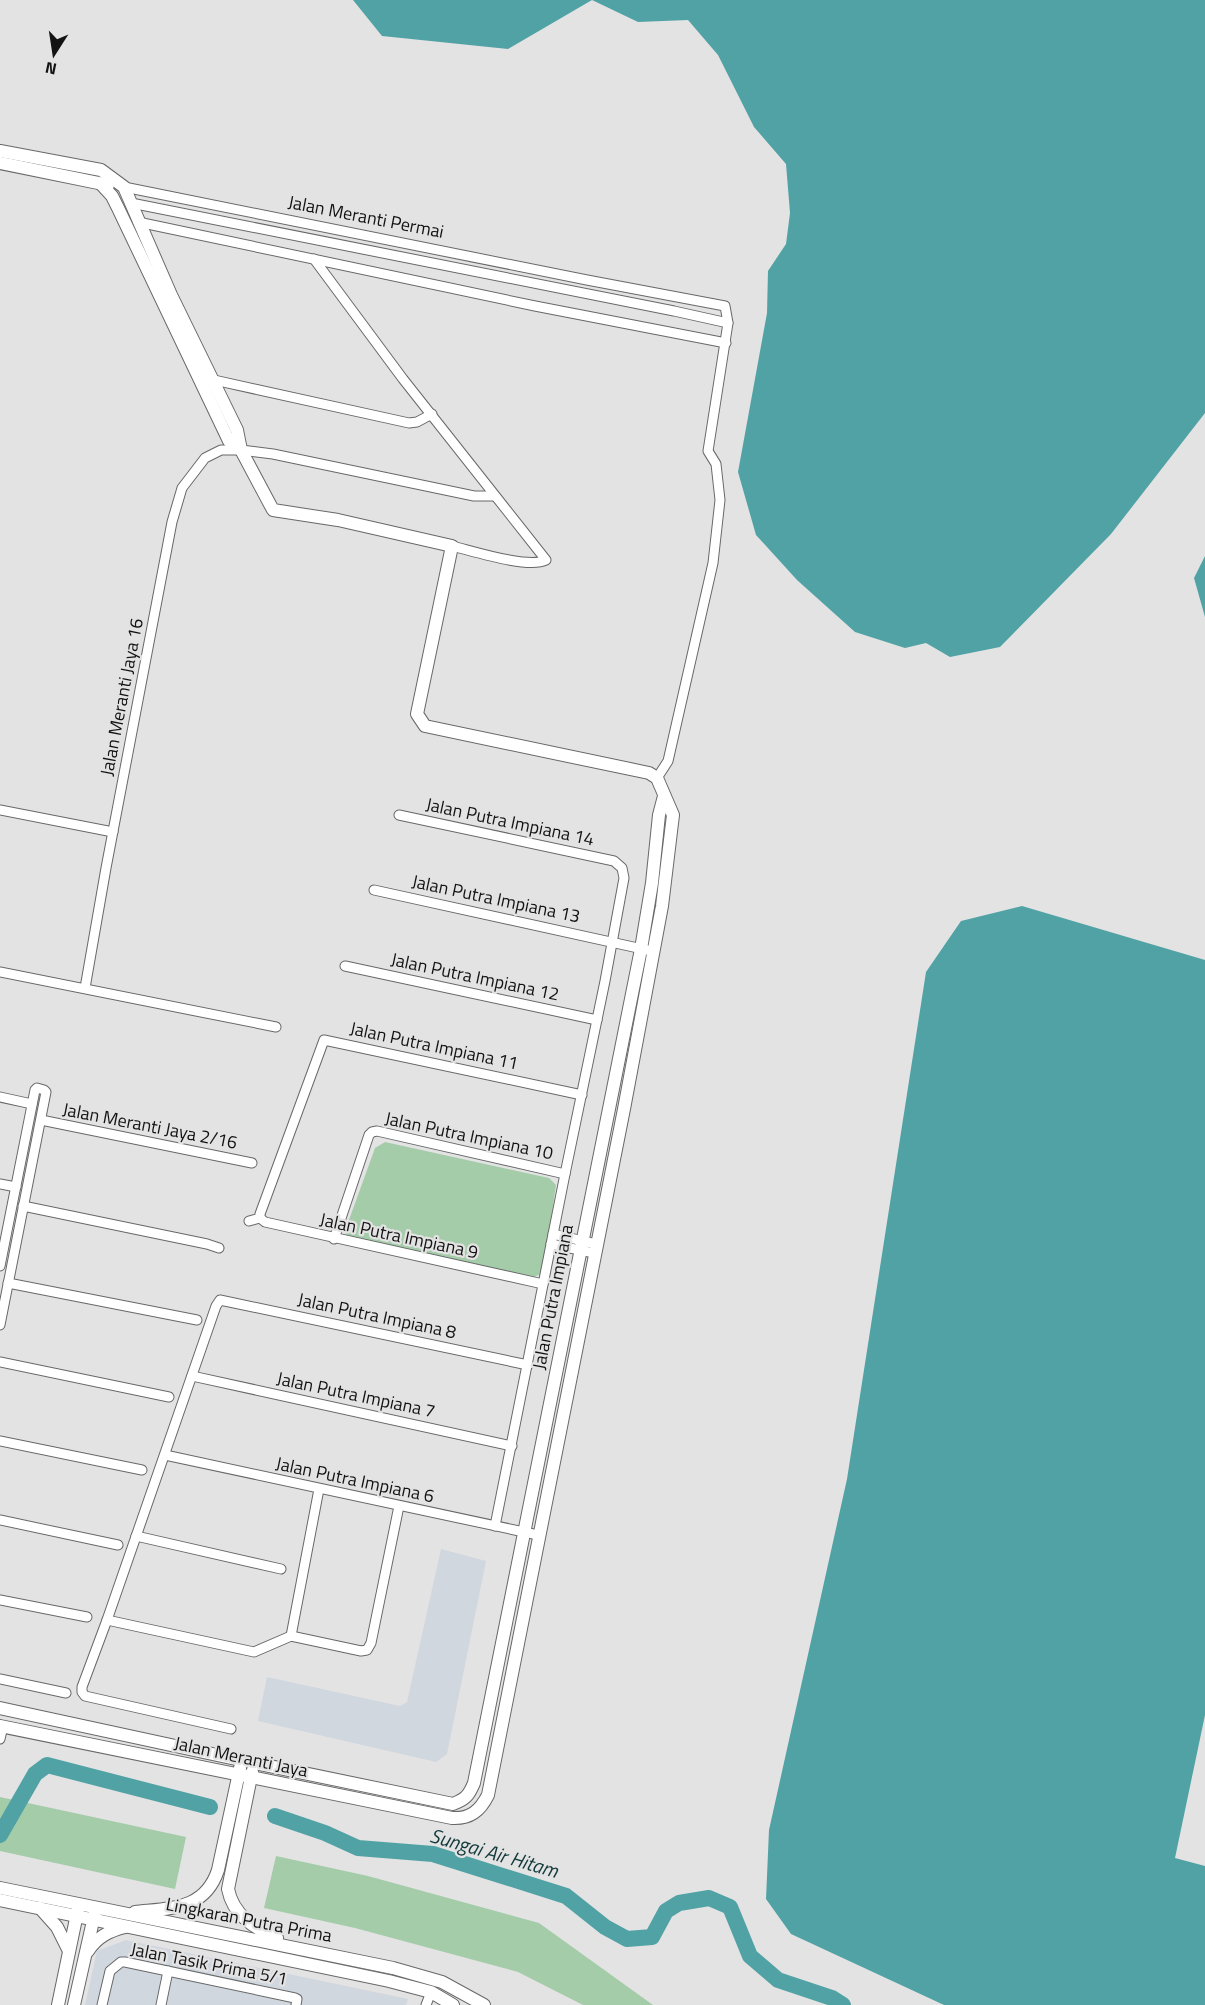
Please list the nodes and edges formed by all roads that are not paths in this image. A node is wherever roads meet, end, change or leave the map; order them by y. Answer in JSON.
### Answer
{"nodes":[{"id":1,"x":0,"y":151,"type":"edge"},
{"id":2,"x":0,"y":163,"type":"edge"},
{"id":3,"x":14,"y":165,"type":"junction"},
{"id":4,"x":0,"y":169,"type":"edge"},
{"id":5,"x":101,"y":184,"type":"junction"},
{"id":6,"x":124,"y":187,"type":"junction"},
{"id":7,"x":131,"y":203,"type":"junction"},
{"id":8,"x":138,"y":222,"type":"junction"},
{"id":9,"x":314,"y":259,"type":"junction"},
{"id":10,"x":728,"y":323,"type":"junction"},
{"id":11,"x":726,"y":344,"type":"junction"},
{"id":12,"x":214,"y":380,"type":"junction"},
{"id":13,"x":432,"y":414,"type":"junction"},
{"id":14,"x":241,"y":450,"type":"junction"},
{"id":15,"x":494,"y":496,"type":"junction"},
{"id":16,"x":452,"y":546,"type":"junction"},
{"id":17,"x":657,"y":778,"type":"junction"},
{"id":18,"x":664,"y":796,"type":"junction"},
{"id":19,"x":0,"y":810,"type":"edge"},
{"id":20,"x":399,"y":815,"type":"dead end"},
{"id":21,"x":113,"y":832,"type":"junction"},
{"id":22,"x":374,"y":890,"type":"dead end"},
{"id":23,"x":611,"y":941,"type":"junction"},
{"id":24,"x":647,"y":950,"type":"junction"},
{"id":25,"x":345,"y":966,"type":"dead end"},
{"id":26,"x":0,"y":972,"type":"edge"},
{"id":27,"x":85,"y":988,"type":"junction"},
{"id":28,"x":597,"y":1020,"type":"junction"},
{"id":29,"x":276,"y":1027,"type":"dead end"},
{"id":30,"x":582,"y":1095,"type":"junction"},
{"id":31,"x":0,"y":1097,"type":"edge"},
{"id":32,"x":32,"y":1104,"type":"junction"},
{"id":33,"x":41,"y":1120,"type":"junction"},
{"id":34,"x":252,"y":1163,"type":"dead end"},
{"id":35,"x":565,"y":1174,"type":"junction"},
{"id":36,"x":0,"y":1184,"type":"edge"},
{"id":37,"x":16,"y":1187,"type":"junction"},
{"id":38,"x":23,"y":1206,"type":"junction"},
{"id":39,"x":260,"y":1218,"type":"junction"},
{"id":40,"x":249,"y":1221,"type":"dead end"},
{"id":41,"x":334,"y":1239,"type":"junction"},
{"id":42,"x":552,"y":1239,"type":"junction"},
{"id":43,"x":581,"y":1245,"type":"junction"},
{"id":44,"x":219,"y":1248,"type":"dead end"},
{"id":45,"x":595,"y":1249,"type":"junction"},
{"id":46,"x":0,"y":1264,"type":"edge"},
{"id":47,"x":8,"y":1283,"type":"junction"},
{"id":48,"x":543,"y":1284,"type":"junction"},
{"id":49,"x":197,"y":1320,"type":"dead end"},
{"id":50,"x":0,"y":1323,"type":"edge"},
{"id":51,"x":0,"y":1362,"type":"edge"},
{"id":52,"x":528,"y":1365,"type":"junction"},
{"id":53,"x":192,"y":1376,"type":"junction"},
{"id":54,"x":169,"y":1397,"type":"dead end"},
{"id":55,"x":0,"y":1441,"type":"edge"},
{"id":56,"x":512,"y":1446,"type":"junction"},
{"id":57,"x":165,"y":1455,"type":"junction"},
{"id":58,"x":142,"y":1470,"type":"dead end"},
{"id":59,"x":319,"y":1489,"type":"junction"},
{"id":60,"x":399,"y":1506,"type":"junction"},
{"id":61,"x":0,"y":1521,"type":"edge"},
{"id":62,"x":495,"y":1526,"type":"junction"},
{"id":63,"x":524,"y":1533,"type":"junction"},
{"id":64,"x":538,"y":1535,"type":"junction"},
{"id":65,"x":136,"y":1536,"type":"junction"},
{"id":66,"x":118,"y":1545,"type":"dead end"},
{"id":67,"x":281,"y":1569,"type":"dead end"},
{"id":68,"x":0,"y":1600,"type":"edge"},
{"id":69,"x":87,"y":1617,"type":"dead end"},
{"id":70,"x":107,"y":1620,"type":"junction"},
{"id":71,"x":291,"y":1636,"type":"junction"},
{"id":72,"x":0,"y":1679,"type":"edge"},
{"id":73,"x":66,"y":1693,"type":"dead end"},
{"id":74,"x":0,"y":1708,"type":"edge"},
{"id":75,"x":1,"y":1726,"type":"edge"},
{"id":76,"x":231,"y":1729,"type":"dead end"},
{"id":77,"x":0,"y":1740,"type":"edge"},
{"id":78,"x":247,"y":1762,"type":"junction"},
{"id":79,"x":244,"y":1776,"type":"junction"},
{"id":80,"x":463,"y":1800,"type":"joint"},
{"id":81,"x":474,"y":1814,"type":"joint"},
{"id":82,"x":0,"y":1888,"type":"edge"},
{"id":83,"x":0,"y":1900,"type":"edge"},
{"id":84,"x":40,"y":1908,"type":"junction"},
{"id":85,"x":78,"y":1910,"type":"junction"},
{"id":86,"x":122,"y":1913,"type":"junction"},
{"id":87,"x":94,"y":1914,"type":"junction"},
{"id":88,"x":126,"y":1926,"type":"junction"},
{"id":89,"x":300,"y":1948,"type":"junction"},
{"id":90,"x":69,"y":1951,"type":"junction"},
{"id":91,"x":85,"y":1955,"type":"junction"},
{"id":92,"x":168,"y":1971,"type":"junction"},
{"id":93,"x":431,"y":1992,"type":"junction"},
{"id":94,"x":58,"y":2005,"type":"edge"},
{"id":95,"x":74,"y":2005,"type":"edge"},
{"id":96,"x":102,"y":2005,"type":"edge"},
{"id":97,"x":161,"y":2005,"type":"edge"},
{"id":98,"x":296,"y":2005,"type":"edge"},
{"id":99,"x":426,"y":2005,"type":"edge"},
{"id":100,"x":453,"y":2005,"type":"edge"},
{"id":101,"x":484,"y":2005,"type":"edge"}],
"edges":[{"from":1,"to":6,"type":"street"},
{"from":2,"to":3,"type":"street","name":"Jalan Meranti Permai"},
{"from":3,"to":4,"type":"street"},
{"from":3,"to":5,"type":"street","name":"Jalan Meranti Permai"},
{"from":5,"to":6,"type":"street","name":"Jalan Meranti Permai"},
{"from":5,"to":14,"type":"street"},
{"from":6,"to":7,"type":"street"},
{"from":6,"to":10,"type":"street","name":"Jalan Meranti Permai"},
{"from":7,"to":8,"type":"street"},
{"from":7,"to":10,"type":"street","name":"Jalan Meranti Permai"},
{"from":8,"to":9,"type":"street"},
{"from":8,"to":12,"type":"street"},
{"from":9,"to":11,"type":"street"},
{"from":9,"to":13,"type":"street"},
{"from":10,"to":11,"type":"street"},
{"from":11,"to":17,"type":"street"},
{"from":12,"to":13,"type":"street"},
{"from":12,"to":14,"type":"street"},
{"from":13,"to":15,"type":"street"},
{"from":14,"to":15,"type":"street","name":"Jalan Meranti Jaya 16"},
{"from":14,"to":16,"type":"street"},
{"from":14,"to":21,"type":"street","name":"Jalan Meranti Jaya 16"},
{"from":15,"to":16,"type":"street"},
{"from":16,"to":17,"type":"street"},
{"from":17,"to":18,"type":"street"},
{"from":18,"to":24,"type":"street","name":"Jalan Putra Impiana"},
{"from":18,"to":24,"type":"street","name":"Jalan Putra Impiana"},
{"from":19,"to":21,"type":"street"},
{"from":20,"to":23,"type":"street","name":"Jalan Putra Impiana 14"},
{"from":21,"to":27,"type":"street","name":"Jalan Meranti Jaya 16"},
{"from":22,"to":23,"type":"street","name":"Jalan Putra Impiana 13"},
{"from":23,"to":24,"type":"street","name":"Jalan Putra Impiana 13"},
{"from":23,"to":28,"type":"street"},
{"from":24,"to":43,"type":"street","name":"Jalan Putra Impiana"},
{"from":24,"to":45,"type":"street","name":"Jalan Putra Impiana"},
{"from":25,"to":28,"type":"street","name":"Jalan Putra Impiana 12"},
{"from":26,"to":27,"type":"street"},
{"from":27,"to":29,"type":"street"},
{"from":28,"to":30,"type":"street"},
{"from":30,"to":35,"type":"street"},
{"from":30,"to":39,"type":"street","name":"Jalan Putra Impiana 11"},
{"from":31,"to":32,"type":"street"},
{"from":32,"to":33,"type":"street"},
{"from":32,"to":37,"type":"street"},
{"from":33,"to":34,"type":"street","name":"Jalan Meranti Jaya 2/16"},
{"from":33,"to":38,"type":"street"},
{"from":35,"to":41,"type":"street","name":"Jalan Putra Impiana 10"},
{"from":35,"to":42,"type":"street"},
{"from":36,"to":37,"type":"street"},
{"from":37,"to":46,"type":"street"},
{"from":38,"to":44,"type":"street"},
{"from":38,"to":47,"type":"street"},
{"from":39,"to":40,"type":"street"},
{"from":39,"to":41,"type":"street","name":"Jalan Putra Impiana 9"},
{"from":41,"to":48,"type":"street","name":"Jalan Putra Impiana 9"},
{"from":42,"to":43,"type":"street"},
{"from":42,"to":48,"type":"street"},
{"from":43,"to":45,"type":"street"},
{"from":43,"to":63,"type":"street","name":"Jalan Putra Impiana"},
{"from":45,"to":64,"type":"street","name":"Jalan Putra Impiana"},
{"from":47,"to":49,"type":"street"},
{"from":47,"to":50,"type":"street"},
{"from":48,"to":52,"type":"street"},
{"from":51,"to":54,"type":"street"},
{"from":52,"to":53,"type":"street","name":"Jalan Putra Impiana 8"},
{"from":52,"to":56,"type":"street"},
{"from":53,"to":56,"type":"street","name":"Jalan Putra Impiana 7"},
{"from":53,"to":57,"type":"street"},
{"from":55,"to":58,"type":"street"},
{"from":56,"to":62,"type":"street"},
{"from":57,"to":59,"type":"street","name":"Jalan Putra Impiana 6"},
{"from":57,"to":65,"type":"street"},
{"from":59,"to":60,"type":"street","name":"Jalan Putra Impiana 6"},
{"from":59,"to":71,"type":"street"},
{"from":60,"to":62,"type":"street","name":"Jalan Putra Impiana 6"},
{"from":60,"to":71,"type":"street"},
{"from":61,"to":66,"type":"street"},
{"from":62,"to":63,"type":"street","name":"Jalan Putra Impiana 6"},
{"from":63,"to":64,"type":"street","name":"Jalan Putra Impiana 6"},
{"from":63,"to":80,"type":"street","name":"Jalan Putra Impiana"},
{"from":64,"to":81,"type":"street","name":"Jalan Putra Impiana"},
{"from":65,"to":67,"type":"street"},
{"from":65,"to":70,"type":"street"},
{"from":68,"to":69,"type":"street"},
{"from":70,"to":71,"type":"street"},
{"from":70,"to":76,"type":"street"},
{"from":72,"to":73,"type":"street"},
{"from":74,"to":78,"type":"street","name":"Jalan Meranti Jaya"},
{"from":75,"to":77,"type":"street"},
{"from":75,"to":79,"type":"street","name":"Jalan Meranti Jaya"},
{"from":78,"to":79,"type":"street"},
{"from":78,"to":80,"type":"street","name":"Jalan Meranti Jaya"},
{"from":79,"to":81,"type":"street","name":"Jalan Meranti Jaya"},
{"from":79,"to":86,"type":"street"},
{"from":79,"to":89,"type":"street"},
{"from":82,"to":85,"type":"street","name":"Lingkaran Putra Prima"},
{"from":83,"to":84,"type":"street","name":"Lingkaran Putra Prima"},
{"from":84,"to":85,"type":"street","name":"Lingkaran Putra Prima"},
{"from":84,"to":90,"type":"street"},
{"from":85,"to":87,"type":"street","name":"Lingkaran Putra Prima"},
{"from":85,"to":90,"type":"street"},
{"from":86,"to":87,"type":"street","name":"Lingkaran Putra Prima"},
{"from":86,"to":89,"type":"street","name":"Lingkaran Putra Prima"},
{"from":87,"to":88,"type":"street","name":"Lingkaran Putra Prima"},
{"from":87,"to":91,"type":"street"},
{"from":88,"to":91,"type":"street"},
{"from":88,"to":93,"type":"street","name":"Lingkaran Putra Prima"},
{"from":89,"to":101,"type":"street","name":"Lingkaran Putra Prima"},
{"from":90,"to":94,"type":"street"},
{"from":91,"to":95,"type":"street"},
{"from":92,"to":96,"type":"street","name":"Jalan Tasik Prima 5/1"},
{"from":92,"to":97,"type":"street"},
{"from":92,"to":98,"type":"street","name":"Jalan Tasik Prima 5/1"},
{"from":93,"to":99,"type":"street"},
{"from":93,"to":100,"type":"street","name":"Lingkaran Putra Prima"}]}
